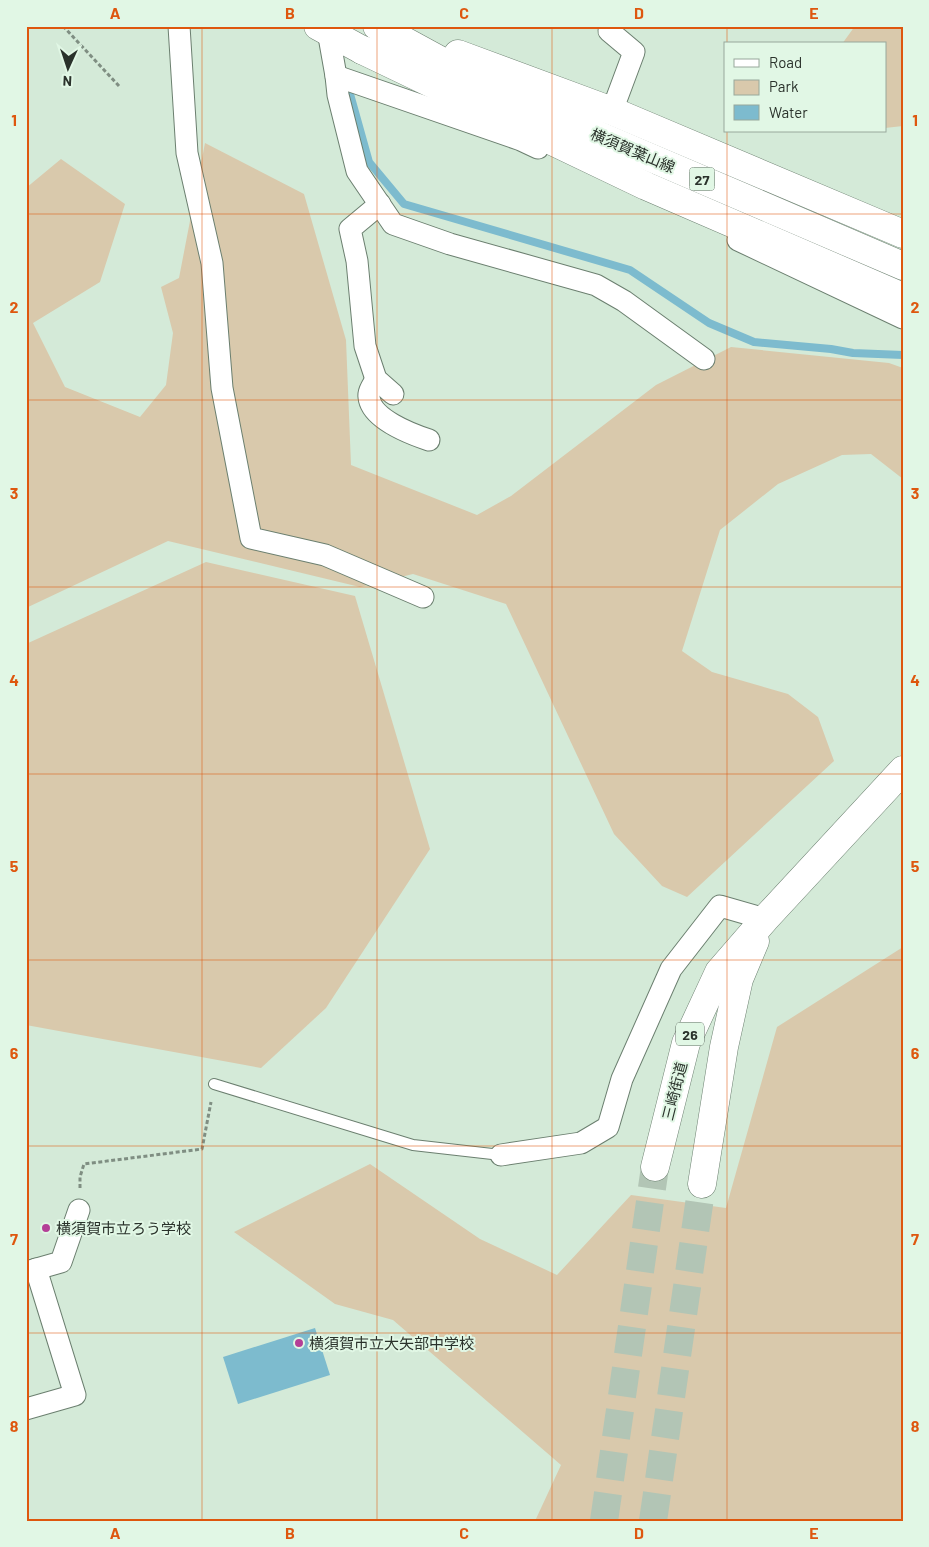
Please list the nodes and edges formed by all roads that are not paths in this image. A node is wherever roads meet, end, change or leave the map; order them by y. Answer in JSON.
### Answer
{"nodes":[{"id":1,"x":179,"y":26,"type":"edge"},
{"id":2,"x":377,"y":26,"type":"edge"},
{"id":3,"x":382,"y":26,"type":"edge"},
{"id":4,"x":611,"y":26,"type":"edge"},
{"id":5,"x":323,"y":29,"type":"edge"},
{"id":6,"x":364,"y":38,"type":"edge"},
{"id":7,"x":336,"y":76,"type":"junction"},
{"id":8,"x":500,"y":93,"type":"junction"},
{"id":9,"x":612,"y":111,"type":"junction"},
{"id":10,"x":380,"y":204,"type":"junction"},
{"id":11,"x":903,"y":234,"type":"edge"},
{"id":12,"x":903,"y":266,"type":"edge"},
{"id":13,"x":903,"y":297,"type":"edge"},
{"id":14,"x":903,"y":318,"type":"edge"},
{"id":15,"x":704,"y":359,"type":"dead end"},
{"id":16,"x":376,"y":379,"type":"junction"},
{"id":17,"x":393,"y":394,"type":"dead end"},
{"id":18,"x":429,"y":440,"type":"dead end"},
{"id":19,"x":423,"y":597,"type":"dead end"},
{"id":20,"x":902,"y":771,"type":"edge"},
{"id":21,"x":765,"y":919,"type":"junction"},
{"id":22,"x":214,"y":1084,"type":"road end"},
{"id":23,"x":501,"y":1155,"type":"joint"},
{"id":24,"x":655,"y":1167,"type":"tunnel mouth"},
{"id":25,"x":702,"y":1184,"type":"tunnel mouth"},
{"id":26,"x":79,"y":1210,"type":"road end"},
{"id":27,"x":31,"y":1271,"type":"edge"},
{"id":28,"x":26,"y":1409,"type":"edge"}],
"edges":[{"from":1,"to":19,"type":"street"},
{"from":2,"to":8,"type":"main road","name":"横須賀葉山線","number":"27"},
{"from":3,"to":9,"type":"main road"},
{"from":4,"to":9,"type":"street"},
{"from":5,"to":6,"type":"main road","name":"横須賀葉山線","number":"27"},
{"from":5,"to":7,"type":"street"},
{"from":6,"to":8,"type":"main road","name":"横須賀葉山線","number":"27"},
{"from":6,"to":13,"type":"main road"},
{"from":7,"to":10,"type":"street"},
{"from":7,"to":14,"type":"street"},
{"from":8,"to":12,"type":"main road","name":"横須賀葉山線","number":"27"},
{"from":9,"to":11,"type":"main road"},
{"from":10,"to":15,"type":"street"},
{"from":10,"to":16,"type":"street"},
{"from":16,"to":17,"type":"street"},
{"from":16,"to":18,"type":"street"},
{"from":20,"to":21,"type":"main road","name":"三崎街道","number":"26"},
{"from":21,"to":23,"type":"street"},
{"from":21,"to":24,"type":"main road","name":"三崎街道","number":"26"},
{"from":21,"to":25,"type":"main road","name":"三崎街道","number":"26"},
{"from":22,"to":23,"type":"lane"},
{"from":26,"to":27,"type":"street"},
{"from":27,"to":28,"type":"street"}]}
